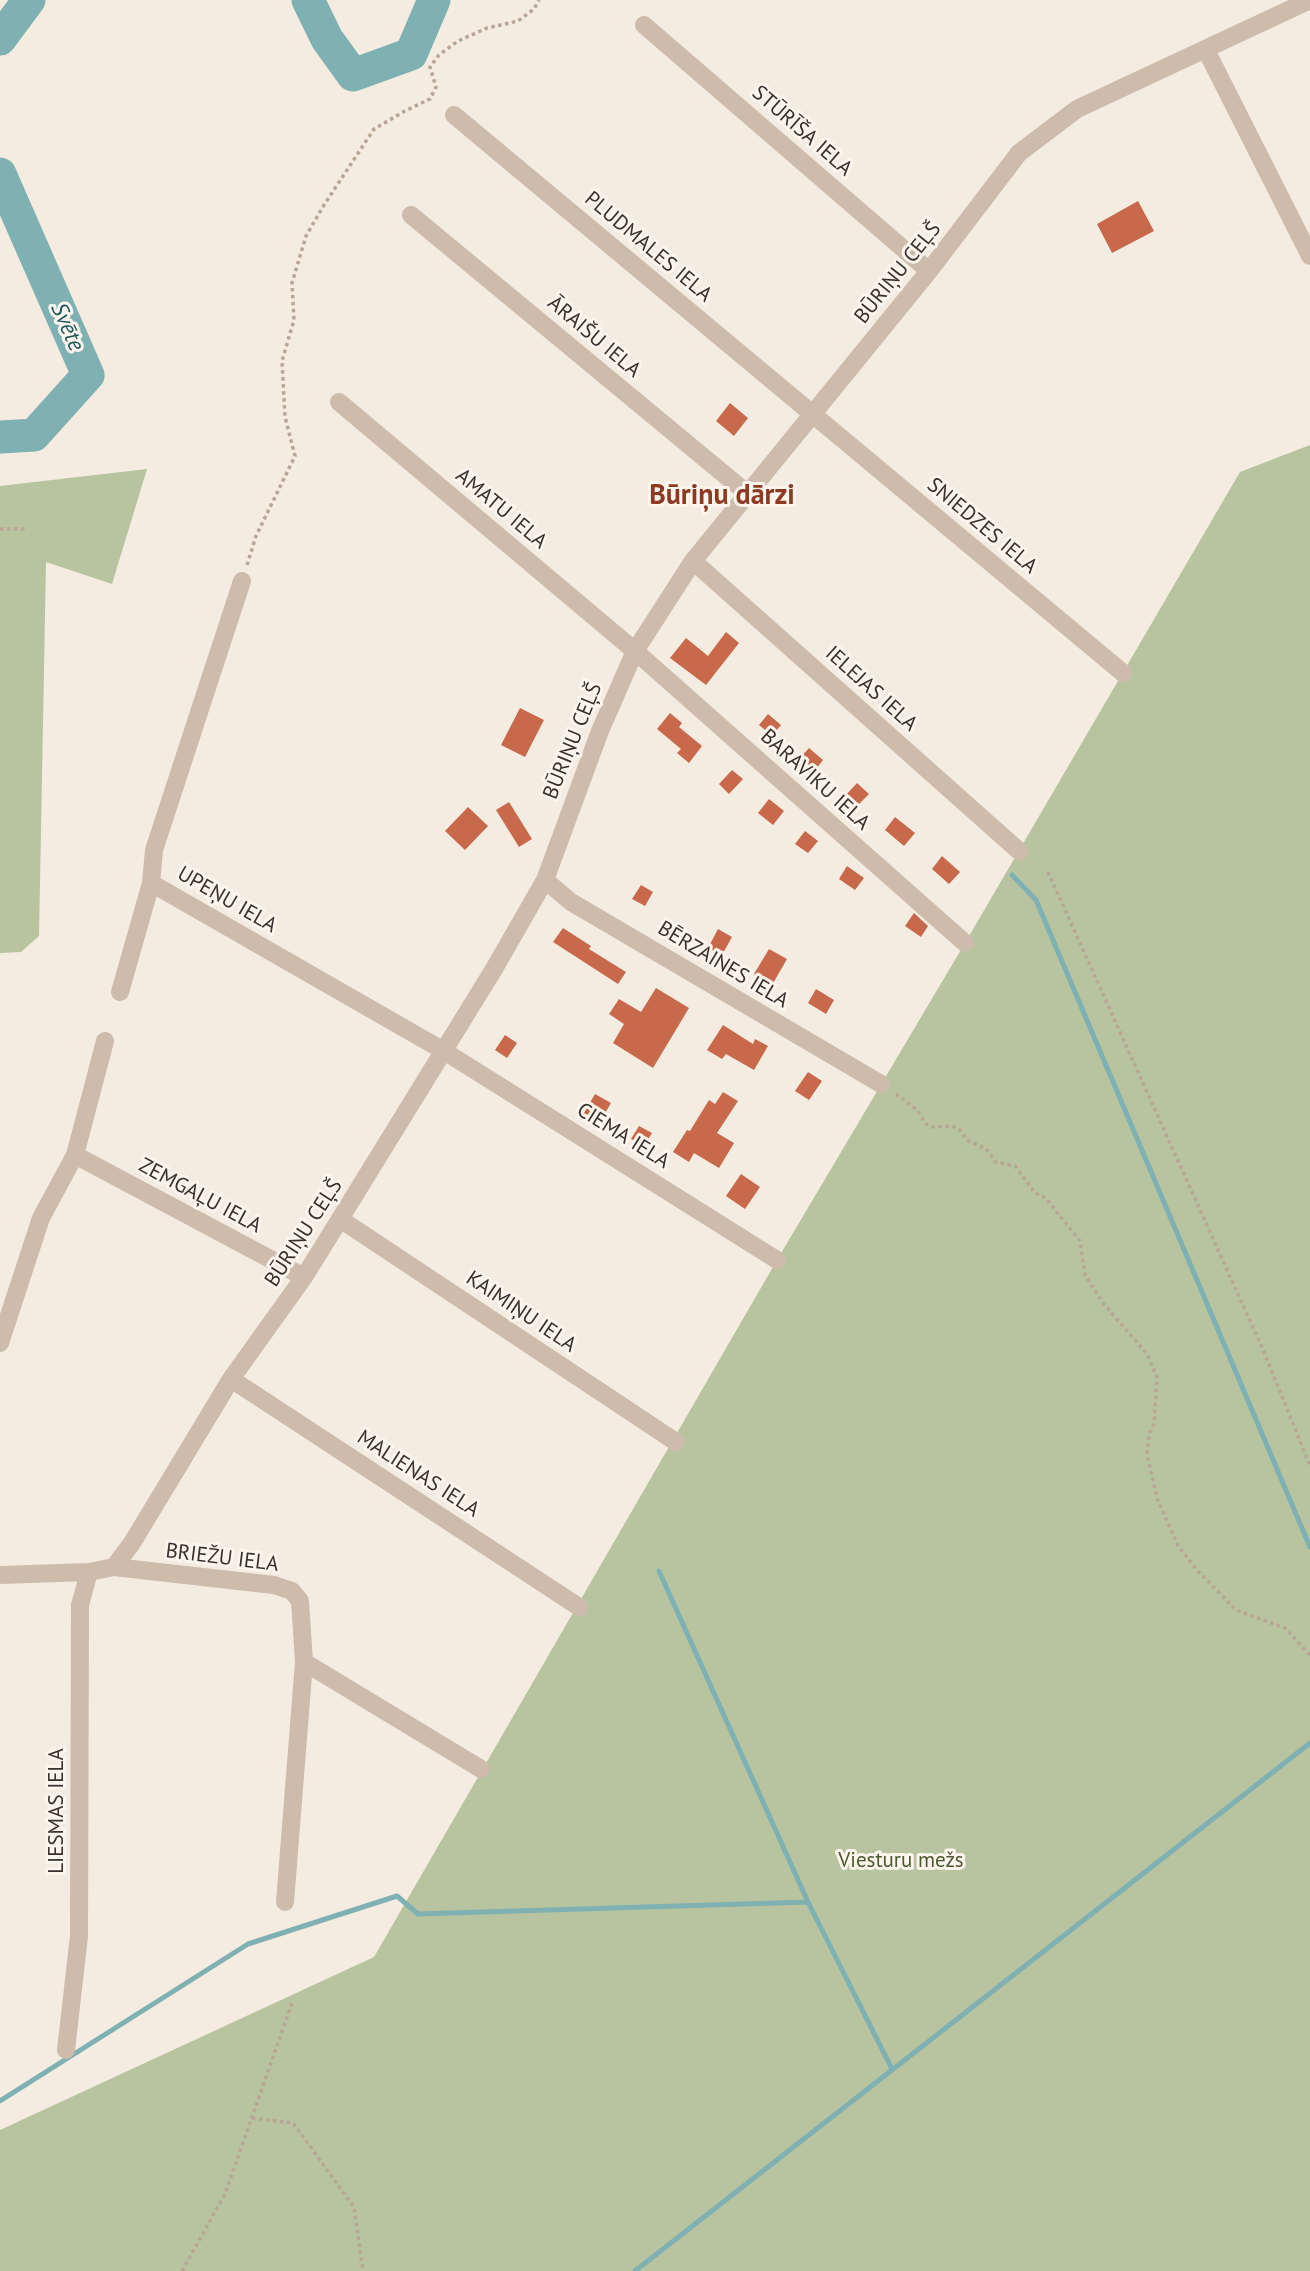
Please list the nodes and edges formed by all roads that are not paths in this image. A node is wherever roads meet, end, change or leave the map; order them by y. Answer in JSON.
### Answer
{"nodes":[{"id":1,"x":1279,"y":0,"type":"edge"},
{"id":2,"x":1305,"y":3,"type":"edge"},
{"id":3,"x":644,"y":25,"type":"dead end"},
{"id":4,"x":1206,"y":50,"type":"junction"},
{"id":5,"x":454,"y":115,"type":"dead end"},
{"id":6,"x":411,"y":215,"type":"dead end"},
{"id":7,"x":1310,"y":256,"type":"edge"},
{"id":8,"x":929,"y":271,"type":"junction"},
{"id":9,"x":339,"y":402,"type":"dead end"},
{"id":10,"x":813,"y":414,"type":"junction"},
{"id":11,"x":748,"y":494,"type":"junction"},
{"id":12,"x":693,"y":561,"type":"junction"},
{"id":13,"x":242,"y":581,"type":"road end"},
{"id":14,"x":635,"y":651,"type":"junction"},
{"id":15,"x":1123,"y":673,"type":"dead end"},
{"id":16,"x":1019,"y":851,"type":"dead end"},
{"id":17,"x":545,"y":880,"type":"junction"},
{"id":18,"x":151,"y":883,"type":"junction"},
{"id":19,"x":965,"y":943,"type":"dead end"},
{"id":20,"x":120,"y":992,"type":"dead end"},
{"id":21,"x":105,"y":1041,"type":"dead end"},
{"id":22,"x":444,"y":1051,"type":"junction"},
{"id":23,"x":881,"y":1084,"type":"road end"},
{"id":24,"x":75,"y":1155,"type":"junction"},
{"id":25,"x":341,"y":1219,"type":"junction"},
{"id":26,"x":777,"y":1260,"type":"dead end"},
{"id":27,"x":304,"y":1277,"type":"junction"},
{"id":28,"x":0,"y":1343,"type":"edge"},
{"id":29,"x":231,"y":1378,"type":"junction"},
{"id":30,"x":676,"y":1443,"type":"dead end"},
{"id":31,"x":114,"y":1567,"type":"junction"},
{"id":32,"x":89,"y":1572,"type":"junction"},
{"id":33,"x":0,"y":1575,"type":"edge"},
{"id":34,"x":579,"y":1607,"type":"dead end"},
{"id":35,"x":304,"y":1662,"type":"junction"},
{"id":36,"x":481,"y":1769,"type":"dead end"},
{"id":37,"x":285,"y":1902,"type":"dead end"},
{"id":38,"x":66,"y":2050,"type":"dead end"}],
"edges":[{"from":1,"to":2,"type":"street"},
{"from":2,"to":4,"type":"street","name":"BŪRIŅU CEĻŠ"},
{"from":3,"to":8,"type":"street","name":"STŪRĪŠA IELA"},
{"from":4,"to":7,"type":"street"},
{"from":4,"to":8,"type":"street","name":"BŪRIŅU CEĻŠ"},
{"from":5,"to":10,"type":"street","name":"PLUDMALES IELA"},
{"from":6,"to":11,"type":"street","name":"ĀRAIŠU IELA"},
{"from":8,"to":10,"type":"street","name":"BŪRIŅU CEĻŠ"},
{"from":9,"to":14,"type":"street","name":"AMATU IELA"},
{"from":10,"to":11,"type":"street","name":"BŪRIŅU CEĻŠ"},
{"from":10,"to":15,"type":"street","name":"SNIEDZES IELA"},
{"from":11,"to":12,"type":"street","name":"BŪRIŅU CEĻŠ"},
{"from":12,"to":14,"type":"street","name":"BŪRIŅU CEĻŠ"},
{"from":12,"to":16,"type":"street","name":"IELEJAS IELA"},
{"from":13,"to":18,"type":"street","name":"UPEŅU IELA"},
{"from":14,"to":17,"type":"street","name":"BŪRIŅU CEĻŠ"},
{"from":14,"to":19,"type":"street","name":"BARAVIKU IELA"},
{"from":17,"to":22,"type":"street","name":"BŪRIŅU CEĻŠ"},
{"from":17,"to":23,"type":"street","name":"BĒRZAINES IELA"},
{"from":18,"to":20,"type":"street"},
{"from":18,"to":22,"type":"street","name":"UPEŅU IELA"},
{"from":21,"to":24,"type":"street"},
{"from":22,"to":25,"type":"street","name":"BŪRIŅU CEĻŠ"},
{"from":22,"to":26,"type":"street","name":"CIEMA IELA"},
{"from":24,"to":27,"type":"street","name":"ZEMGAĻU IELA"},
{"from":24,"to":28,"type":"street"},
{"from":25,"to":27,"type":"street","name":"BŪRIŅU CEĻŠ"},
{"from":25,"to":30,"type":"street","name":"KAIMIŅU IELA"},
{"from":27,"to":29,"type":"street","name":"BŪRIŅU CEĻŠ"},
{"from":29,"to":31,"type":"street","name":"BŪRIŅU CEĻŠ"},
{"from":29,"to":34,"type":"street","name":"MALIENAS IELA"},
{"from":31,"to":32,"type":"street"},
{"from":31,"to":35,"type":"street","name":"BRIEŽU IELA"},
{"from":32,"to":33,"type":"street"},
{"from":32,"to":38,"type":"street","name":"LIESMAS IELA"},
{"from":35,"to":36,"type":"street"},
{"from":35,"to":37,"type":"street","name":"BRIEŽU IELA"}]}
